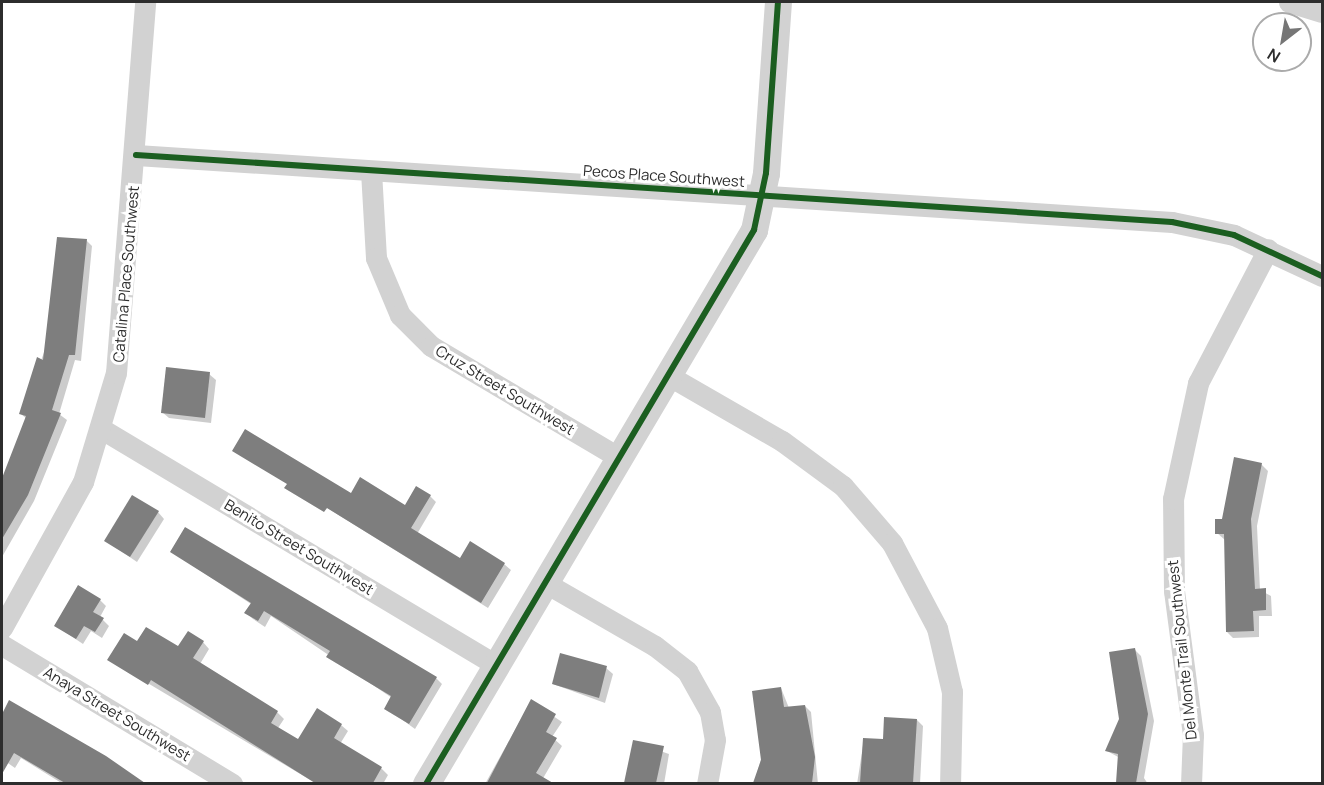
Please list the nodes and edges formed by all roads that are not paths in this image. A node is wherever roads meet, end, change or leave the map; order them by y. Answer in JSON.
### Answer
{"nodes":[{"id":1,"x":145,"y":2,"type":"edge"},
{"id":2,"x":778,"y":2,"type":"edge"},
{"id":3,"x":1289,"y":2,"type":"edge"},
{"id":4,"x":1323,"y":12,"type":"edge"},
{"id":5,"x":136,"y":156,"type":"junction"},
{"id":6,"x":370,"y":171,"type":"junction"},
{"id":7,"x":762,"y":195,"type":"junction"},
{"id":8,"x":1268,"y":249,"type":"junction"},
{"id":9,"x":1323,"y":276,"type":"edge"},
{"id":10,"x":671,"y":377,"type":"junction"},
{"id":11,"x":100,"y":428,"type":"junction"},
{"id":12,"x":621,"y":459,"type":"junction"},
{"id":13,"x":549,"y":585,"type":"junction"},
{"id":14,"x":2,"y":628,"type":"edge"},
{"id":15,"x":2,"y":645,"type":"edge"},
{"id":16,"x":498,"y":666,"type":"junction"},
{"id":17,"x":232,"y":783,"type":"edge"},
{"id":18,"x":426,"y":783,"type":"edge"},
{"id":19,"x":707,"y":783,"type":"edge"},
{"id":20,"x":950,"y":783,"type":"edge"},
{"id":21,"x":1191,"y":783,"type":"edge"}],
"edges":[{"from":1,"to":5,"type":"street","name":"Catalina Place Southwest"},
{"from":2,"to":7,"type":"street"},
{"from":3,"to":4,"type":"street"},
{"from":5,"to":6,"type":"street","name":"Pecos Place Southwest"},
{"from":5,"to":11,"type":"street","name":"Catalina Place Southwest"},
{"from":6,"to":7,"type":"street","name":"Pecos Place Southwest"},
{"from":6,"to":12,"type":"street","name":"Cruz Street Southwest"},
{"from":7,"to":8,"type":"street","name":"Pecos Place Southwest"},
{"from":7,"to":10,"type":"street"},
{"from":8,"to":9,"type":"street","name":"Pecos Place Southwest"},
{"from":8,"to":21,"type":"street","name":"Del Monte Trail Southwest"},
{"from":10,"to":12,"type":"street"},
{"from":10,"to":20,"type":"street"},
{"from":11,"to":14,"type":"street","name":"Catalina Place Southwest"},
{"from":11,"to":16,"type":"street","name":"Benito Street Southwest"},
{"from":12,"to":13,"type":"street"},
{"from":13,"to":16,"type":"street"},
{"from":13,"to":19,"type":"street"},
{"from":15,"to":17,"type":"street","name":"Anaya Street Southwest"},
{"from":16,"to":18,"type":"street"}]}
